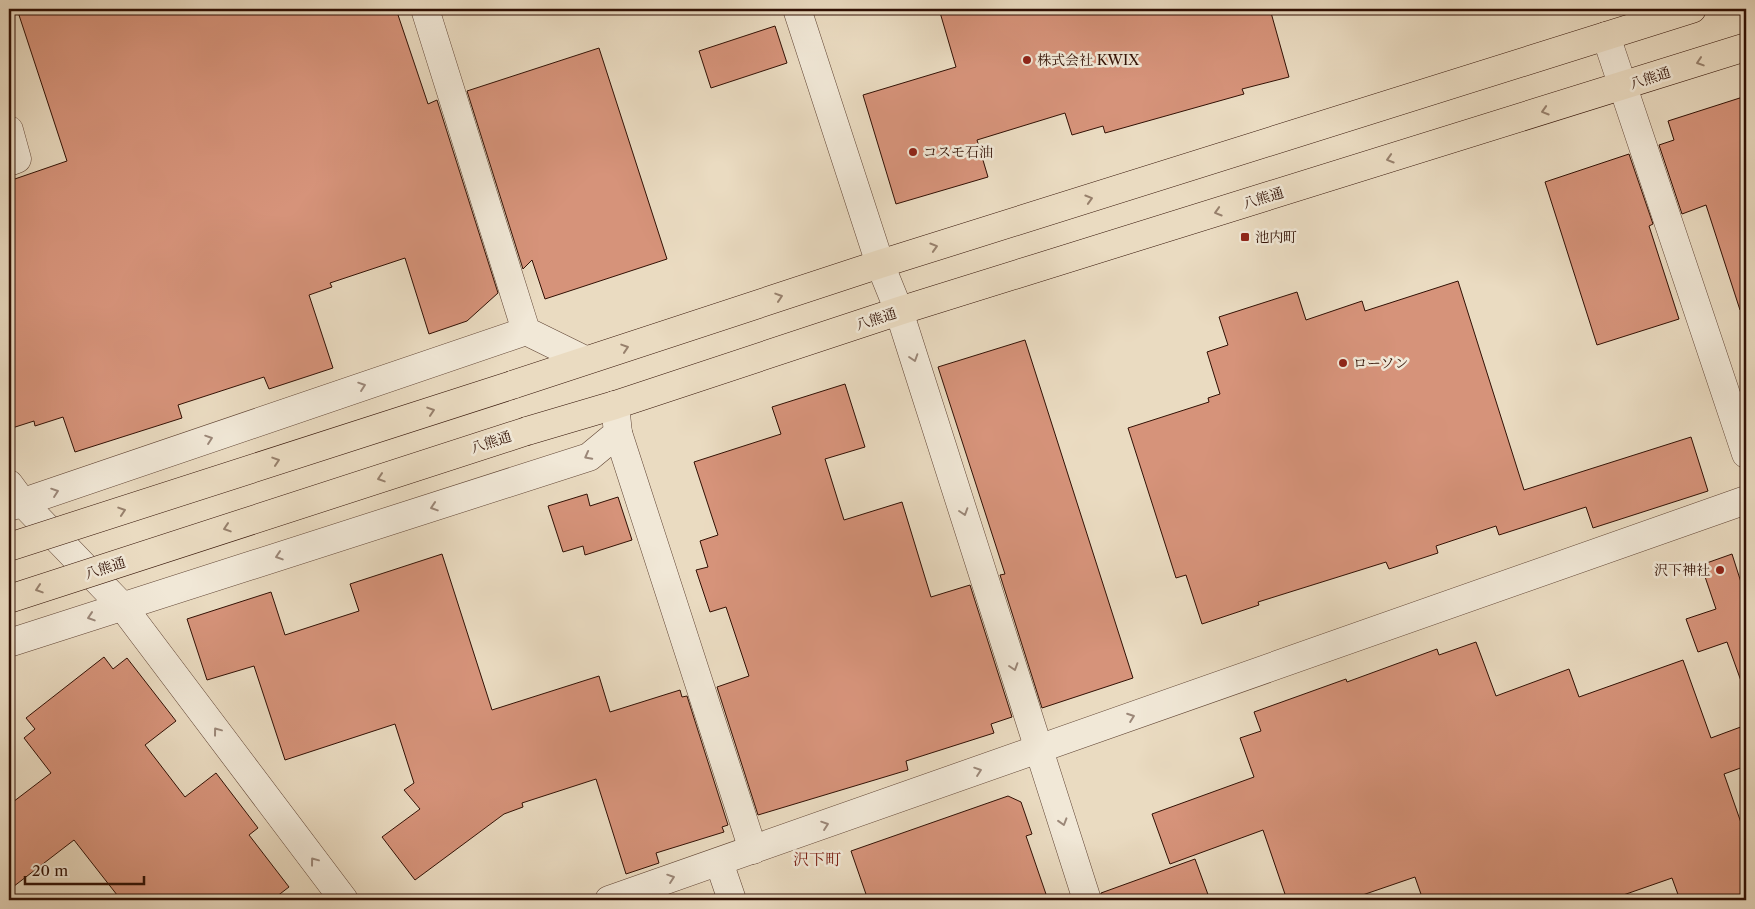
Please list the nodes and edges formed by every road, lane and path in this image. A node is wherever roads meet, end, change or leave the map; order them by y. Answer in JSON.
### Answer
{"nodes":[{"id":1,"x":425,"y":9,"type":"edge"},
{"id":2,"x":797,"y":9,"type":"edge"},
{"id":3,"x":1692,"y":9,"type":"edge"},
{"id":4,"x":1606,"y":36,"type":"junction"},
{"id":5,"x":1746,"y":47,"type":"edge"},
{"id":6,"x":1622,"y":87,"type":"junction"},
{"id":7,"x":9,"y":130,"type":"edge"},
{"id":8,"x":9,"y":162,"type":"edge"},
{"id":9,"x":880,"y":264,"type":"junction"},
{"id":10,"x":900,"y":311,"type":"junction"},
{"id":11,"x":526,"y":331,"type":"junction"},
{"id":12,"x":585,"y":360,"type":"junction"},
{"id":13,"x":615,"y":405,"type":"junction"},
{"id":14,"x":618,"y":433,"type":"junction"},
{"id":15,"x":1746,"y":454,"type":"edge"},
{"id":16,"x":13,"y":498,"type":"edge"},
{"id":17,"x":1746,"y":500,"type":"edge"},
{"id":18,"x":9,"y":547,"type":"edge"},
{"id":19,"x":9,"y":599,"type":"edge"},
{"id":20,"x":123,"y":606,"type":"junction"},
{"id":21,"x":9,"y":643,"type":"edge"},
{"id":22,"x":1040,"y":750,"type":"junction"},
{"id":23,"x":753,"y":850,"type":"junction"},
{"id":24,"x":719,"y":862,"type":"junction"},
{"id":25,"x":344,"y":900,"type":"edge"},
{"id":26,"x":609,"y":900,"type":"edge"},
{"id":27,"x":732,"y":900,"type":"edge"},
{"id":28,"x":1088,"y":900,"type":"edge"}],
"edges":[{"from":1,"to":11,"type":"street"},
{"from":2,"to":9,"type":"street"},
{"from":3,"to":4,"type":"main road"},
{"from":4,"to":6,"type":"street"},
{"from":9,"to":4,"type":"main road","one_way":true},
{"from":5,"to":6,"type":"main road","name":"八熊通","one_way":true},
{"from":6,"to":10,"type":"main road","name":"八熊通","one_way":true},
{"from":6,"to":15,"type":"street"},
{"from":7,"to":8,"type":"street"},
{"from":9,"to":10,"type":"street"},
{"from":12,"to":9,"type":"main road","one_way":true},
{"from":10,"to":13,"type":"main road","name":"八熊通"},
{"from":10,"to":22,"type":"street","one_way":true},
{"from":11,"to":12,"type":"street"},
{"from":16,"to":11,"type":"street","one_way":true},
{"from":18,"to":12,"type":"main road","one_way":true,"bridge":true},
{"from":13,"to":14,"type":"street"},
{"from":13,"to":19,"type":"main road","name":"八熊通","one_way":true,"bridge":true},
{"from":14,"to":20,"type":"street","one_way":true},
{"from":14,"to":23,"type":"street"},
{"from":16,"to":20,"type":"street"},
{"from":22,"to":17,"type":"street","one_way":true},
{"from":20,"to":21,"type":"street","one_way":true},
{"from":25,"to":20,"type":"street","one_way":true},
{"from":23,"to":22,"type":"street","one_way":true},
{"from":22,"to":28,"type":"street","one_way":true},
{"from":23,"to":24,"type":"street"},
{"from":26,"to":24,"type":"street","one_way":true},
{"from":24,"to":27,"type":"street"}]}
